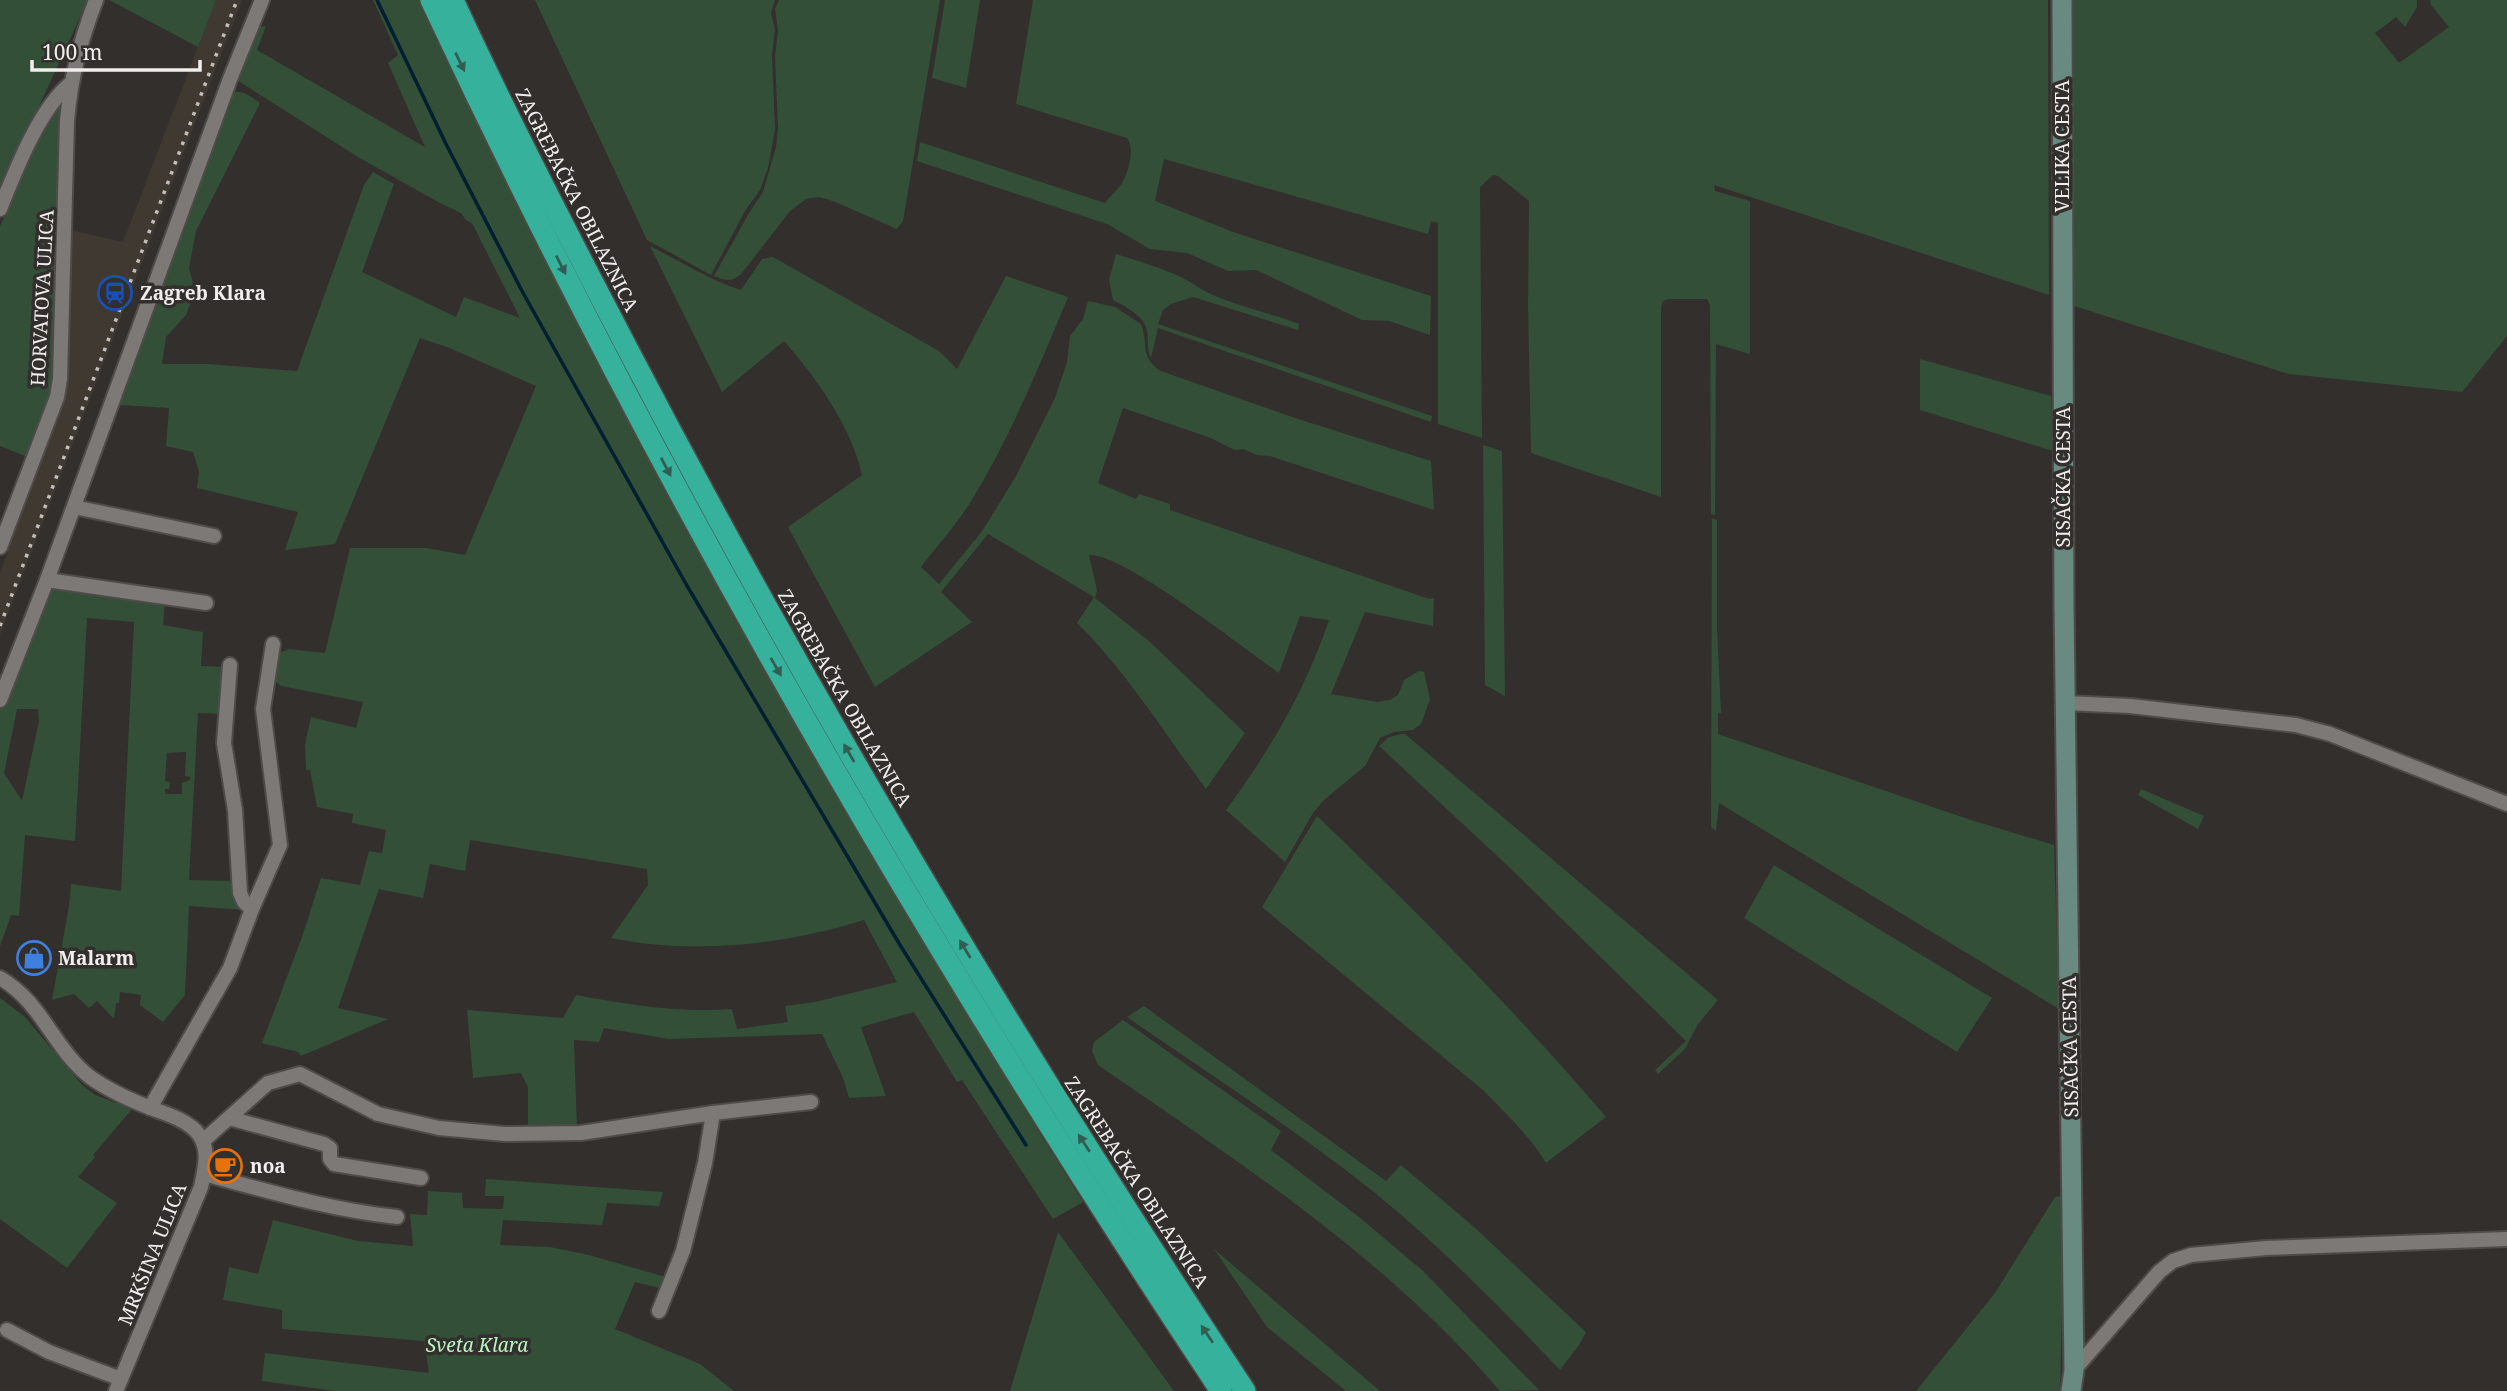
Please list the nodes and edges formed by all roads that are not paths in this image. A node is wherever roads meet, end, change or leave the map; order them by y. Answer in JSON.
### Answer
{"nodes":[{"id":1,"x":96,"y":0,"type":"edge"},
{"id":2,"x":262,"y":0,"type":"edge"},
{"id":3,"x":431,"y":0,"type":"edge"},
{"id":4,"x":453,"y":0,"type":"edge"},
{"id":5,"x":2062,"y":0,"type":"edge"},
{"id":6,"x":70,"y":84,"type":"junction"},
{"id":7,"x":0,"y":209,"type":"edge"},
{"id":8,"x":2063,"y":292,"type":"joint"},
{"id":9,"x":74,"y":506,"type":"junction"},
{"id":10,"x":214,"y":536,"type":"dead end"},
{"id":11,"x":0,"y":547,"type":"edge"},
{"id":12,"x":47,"y":580,"type":"junction"},
{"id":13,"x":205,"y":603,"type":"dead end"},
{"id":14,"x":272,"y":644,"type":"dead end"},
{"id":15,"x":230,"y":665,"type":"dead end"},
{"id":16,"x":0,"y":700,"type":"edge"},
{"id":17,"x":2065,"y":703,"type":"junction"},
{"id":18,"x":2507,"y":804,"type":"edge"},
{"id":19,"x":252,"y":909,"type":"junction"},
{"id":20,"x":0,"y":978,"type":"edge"},
{"id":21,"x":811,"y":1102,"type":"dead end"},
{"id":22,"x":150,"y":1108,"type":"junction"},
{"id":23,"x":713,"y":1113,"type":"junction"},
{"id":24,"x":229,"y":1118,"type":"junction"},
{"id":25,"x":203,"y":1141,"type":"junction"},
{"id":26,"x":204,"y":1174,"type":"junction"},
{"id":27,"x":421,"y":1178,"type":"dead end"},
{"id":28,"x":397,"y":1217,"type":"dead end"},
{"id":29,"x":2507,"y":1239,"type":"edge"},
{"id":30,"x":659,"y":1311,"type":"dead end"},
{"id":31,"x":7,"y":1330,"type":"dead end"},
{"id":32,"x":2074,"y":1370,"type":"junction"},
{"id":33,"x":118,"y":1385,"type":"edge"},
{"id":34,"x":1221,"y":1391,"type":"edge"},
{"id":35,"x":1245,"y":1391,"type":"edge"},
{"id":36,"x":2071,"y":1391,"type":"edge"}],
"edges":[{"from":1,"to":6,"type":"street","name":"HORVATOVA ULICA"},
{"from":2,"to":9,"type":"street"},
{"from":3,"to":34,"type":"highway","one_way":true},
{"from":35,"to":4,"type":"highway","name":"ZAGREBAČKA OBILAZNICA","one_way":true},
{"from":5,"to":8,"type":"main road","name":"VELIKA CESTA"},
{"from":6,"to":7,"type":"street","name":"HORVATOVA ULICA"},
{"from":6,"to":11,"type":"street","name":"HORVATOVA ULICA"},
{"from":8,"to":17,"type":"main road","name":"SISAČKA CESTA"},
{"from":9,"to":10,"type":"street"},
{"from":9,"to":12,"type":"street"},
{"from":12,"to":13,"type":"street"},
{"from":12,"to":16,"type":"street"},
{"from":14,"to":19,"type":"street"},
{"from":15,"to":19,"type":"street"},
{"from":17,"to":18,"type":"street"},
{"from":17,"to":32,"type":"main road","name":"SISAČKA CESTA"},
{"from":19,"to":22,"type":"street"},
{"from":20,"to":22,"type":"street"},
{"from":21,"to":23,"type":"street"},
{"from":22,"to":25,"type":"street"},
{"from":23,"to":24,"type":"street"},
{"from":23,"to":30,"type":"street"},
{"from":24,"to":25,"type":"street"},
{"from":24,"to":27,"type":"street"},
{"from":25,"to":26,"type":"street","name":"MRKŠINA ULICA"},
{"from":26,"to":28,"type":"street"},
{"from":26,"to":33,"type":"street","name":"MRKŠINA ULICA"},
{"from":29,"to":32,"type":"street"},
{"from":31,"to":33,"type":"street","name":"MRKŠINA ULICA"},
{"from":32,"to":36,"type":"main road","name":"SISAČKA CESTA"}]}
